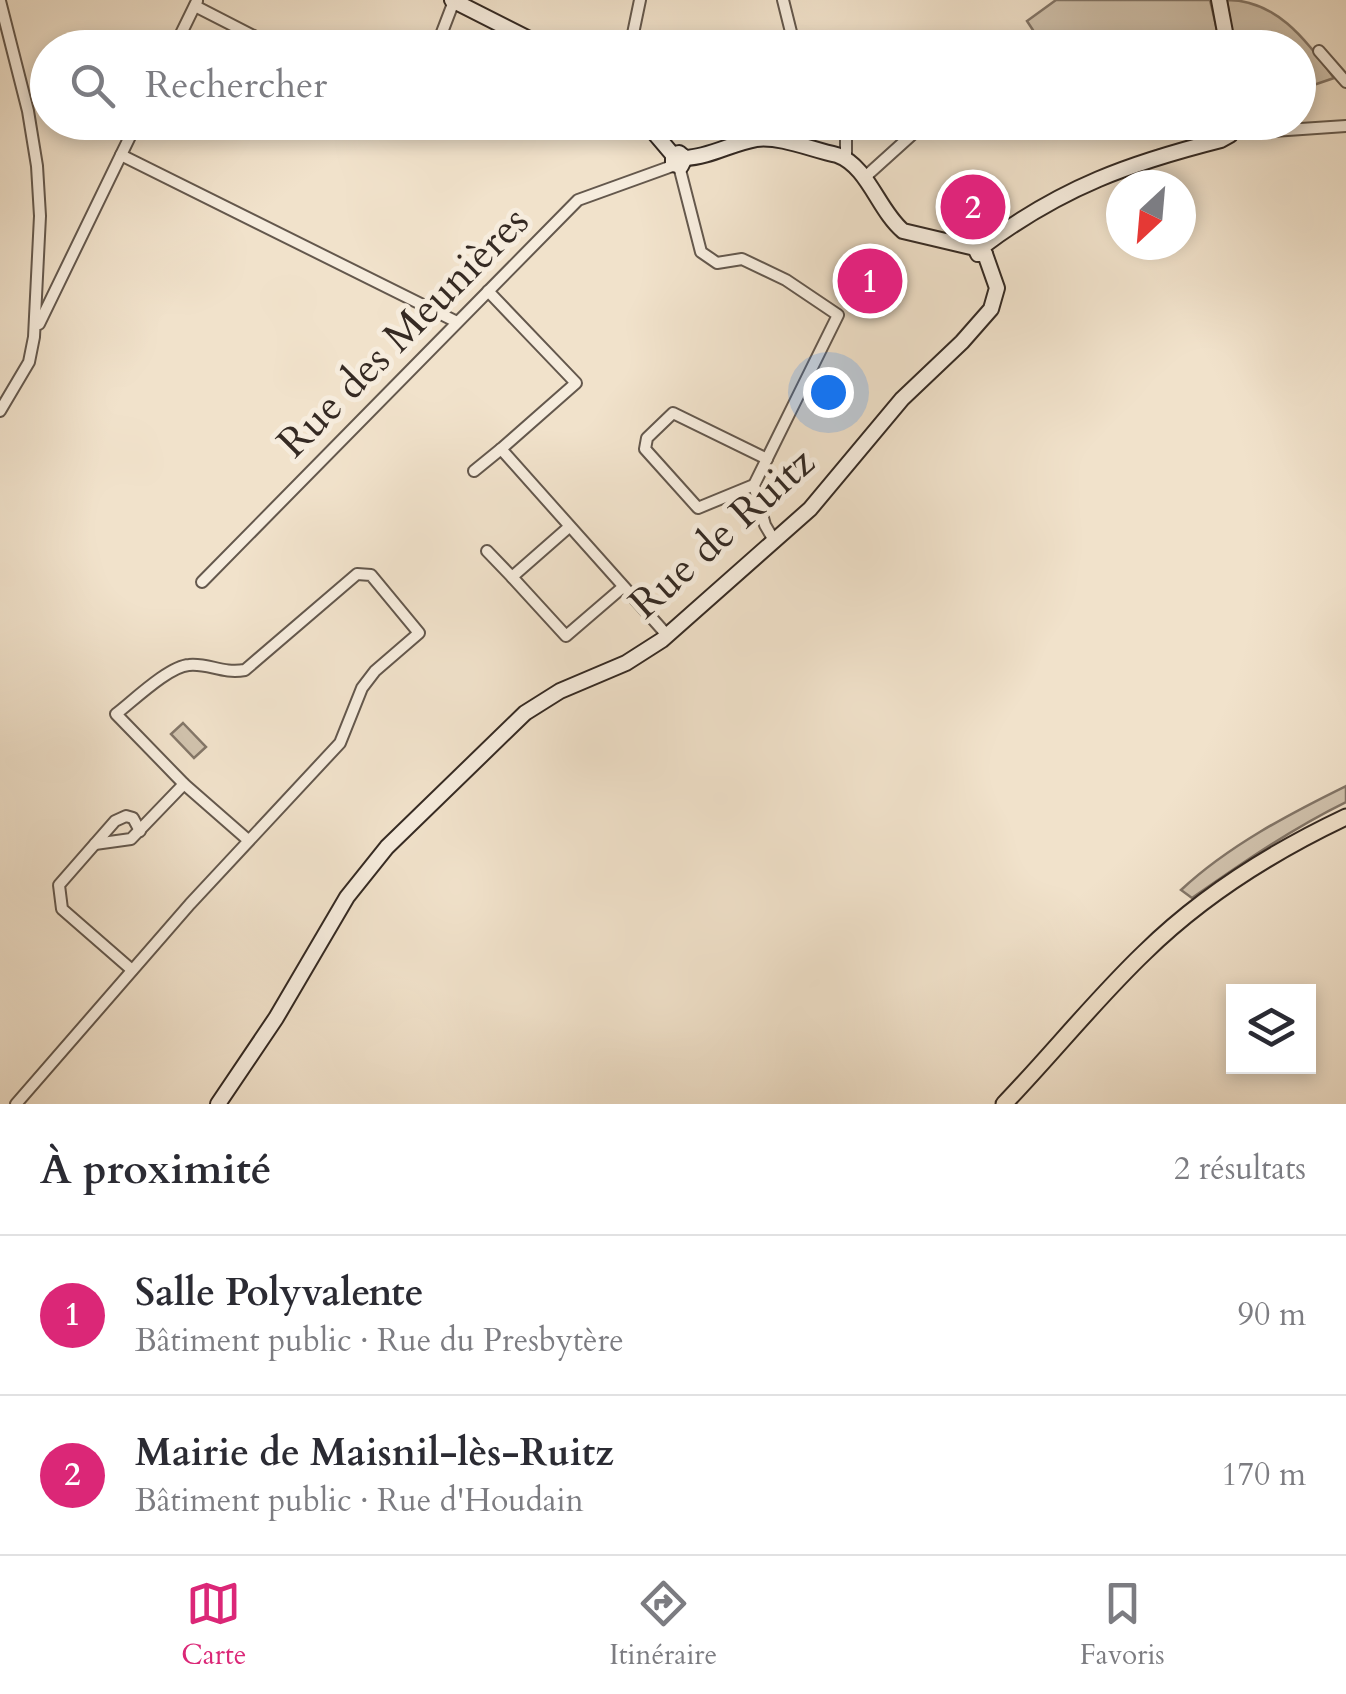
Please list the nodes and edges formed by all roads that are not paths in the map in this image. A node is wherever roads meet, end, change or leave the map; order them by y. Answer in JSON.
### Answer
{"nodes":[{"id":1,"x":453,"y":0,"type":"edge"},
{"id":2,"x":640,"y":0,"type":"edge"},
{"id":3,"x":783,"y":0,"type":"edge"},
{"id":4,"x":1219,"y":0,"type":"edge"},
{"id":5,"x":0,"y":1,"type":"edge"},
{"id":6,"x":196,"y":3,"type":"edge"},
{"id":7,"x":183,"y":30,"type":"edge"},
{"id":8,"x":245,"y":30,"type":"edge"},
{"id":9,"x":442,"y":30,"type":"edge"},
{"id":10,"x":512,"y":30,"type":"edge"},
{"id":11,"x":634,"y":30,"type":"edge"},
{"id":12,"x":790,"y":30,"type":"edge"},
{"id":13,"x":1225,"y":30,"type":"edge"},
{"id":14,"x":1320,"y":51,"type":"dead end"},
{"id":15,"x":1346,"y":82,"type":"edge"},
{"id":16,"x":30,"y":124,"type":"edge"},
{"id":17,"x":1346,"y":126,"type":"edge"},
{"id":18,"x":1316,"y":128,"type":"edge"},
{"id":19,"x":32,"y":140,"type":"edge"},
{"id":20,"x":128,"y":140,"type":"edge"},
{"id":21,"x":660,"y":140,"type":"edge"},
{"id":22,"x":762,"y":140,"type":"edge"},
{"id":23,"x":770,"y":140,"type":"edge"},
{"id":24,"x":846,"y":140,"type":"edge"},
{"id":25,"x":906,"y":140,"type":"edge"},
{"id":26,"x":1221,"y":140,"type":"edge"},
{"id":27,"x":121,"y":155,"type":"junction"},
{"id":28,"x":846,"y":158,"type":"junction"},
{"id":29,"x":678,"y":161,"type":"junction"},
{"id":30,"x":864,"y":178,"type":"junction"},
{"id":31,"x":982,"y":248,"type":"junction"},
{"id":32,"x":488,"y":292,"type":"junction"},
{"id":33,"x":456,"y":322,"type":"junction"},
{"id":34,"x":34,"y":337,"type":"junction"},
{"id":35,"x":0,"y":411,"type":"edge"},
{"id":36,"x":501,"y":450,"type":"junction"},
{"id":37,"x":767,"y":459,"type":"junction"},
{"id":38,"x":474,"y":471,"type":"dead end"},
{"id":39,"x":754,"y":486,"type":"junction"},
{"id":40,"x":569,"y":526,"type":"junction"},
{"id":41,"x":775,"y":542,"type":"junction"},
{"id":42,"x":487,"y":551,"type":"dead end"},
{"id":43,"x":512,"y":577,"type":"junction"},
{"id":44,"x":202,"y":582,"type":"dead end"},
{"id":45,"x":623,"y":587,"type":"junction"},
{"id":46,"x":667,"y":635,"type":"junction"},
{"id":47,"x":184,"y":784,"type":"junction"},
{"id":48,"x":1346,"y":817,"type":"edge"},
{"id":49,"x":140,"y":831,"type":"junction"},
{"id":50,"x":248,"y":840,"type":"junction"},
{"id":51,"x":94,"y":844,"type":"junction"},
{"id":52,"x":132,"y":970,"type":"junction"},
{"id":53,"x":16,"y":1104,"type":"edge"},
{"id":54,"x":218,"y":1104,"type":"edge"},
{"id":55,"x":1004,"y":1104,"type":"edge"}],
"edges":[{"from":1,"to":9,"type":"street"},
{"from":1,"to":10,"type":"street"},
{"from":2,"to":11,"type":"street"},
{"from":3,"to":12,"type":"street"},
{"from":4,"to":13,"type":"street"},
{"from":5,"to":16,"type":"street"},
{"from":6,"to":7,"type":"street"},
{"from":6,"to":8,"type":"street"},
{"from":14,"to":15,"type":"street"},
{"from":17,"to":18,"type":"street"},
{"from":19,"to":34,"type":"street"},
{"from":20,"to":27,"type":"street"},
{"from":21,"to":29,"type":"street"},
{"from":22,"to":29,"type":"street"},
{"from":23,"to":28,"type":"street"},
{"from":24,"to":28,"type":"street"},
{"from":25,"to":30,"type":"street"},
{"from":26,"to":31,"type":"street"},
{"from":27,"to":33,"type":"street"},
{"from":27,"to":34,"type":"street"},
{"from":28,"to":30,"type":"street"},
{"from":29,"to":32,"type":"street","name":"Rue des Meunières"},
{"from":29,"to":37,"type":"street"},
{"from":30,"to":31,"type":"street"},
{"from":31,"to":41,"type":"street","name":"Rue de Ruitz"},
{"from":32,"to":33,"type":"street","name":"Rue des Meunières"},
{"from":32,"to":36,"type":"street"},
{"from":33,"to":44,"type":"street","name":"Rue des Meunières"},
{"from":34,"to":35,"type":"street"},
{"from":36,"to":38,"type":"street"},
{"from":36,"to":40,"type":"street"},
{"from":37,"to":39,"type":"street"},
{"from":37,"to":39,"type":"street"},
{"from":39,"to":41,"type":"street"},
{"from":40,"to":43,"type":"street"},
{"from":40,"to":45,"type":"street"},
{"from":41,"to":46,"type":"street","name":"Rue de Ruitz"},
{"from":42,"to":43,"type":"street"},
{"from":43,"to":45,"type":"street"},
{"from":45,"to":46,"type":"street"},
{"from":46,"to":54,"type":"street","name":"Rue de Ruitz"},
{"from":47,"to":49,"type":"street"},
{"from":47,"to":50,"type":"street"},
{"from":47,"to":50,"type":"street"},
{"from":48,"to":55,"type":"main road"},
{"from":49,"to":51,"type":"street"},
{"from":49,"to":51,"type":"street"},
{"from":50,"to":52,"type":"street"},
{"from":51,"to":52,"type":"street"},
{"from":52,"to":53,"type":"street"}]}
